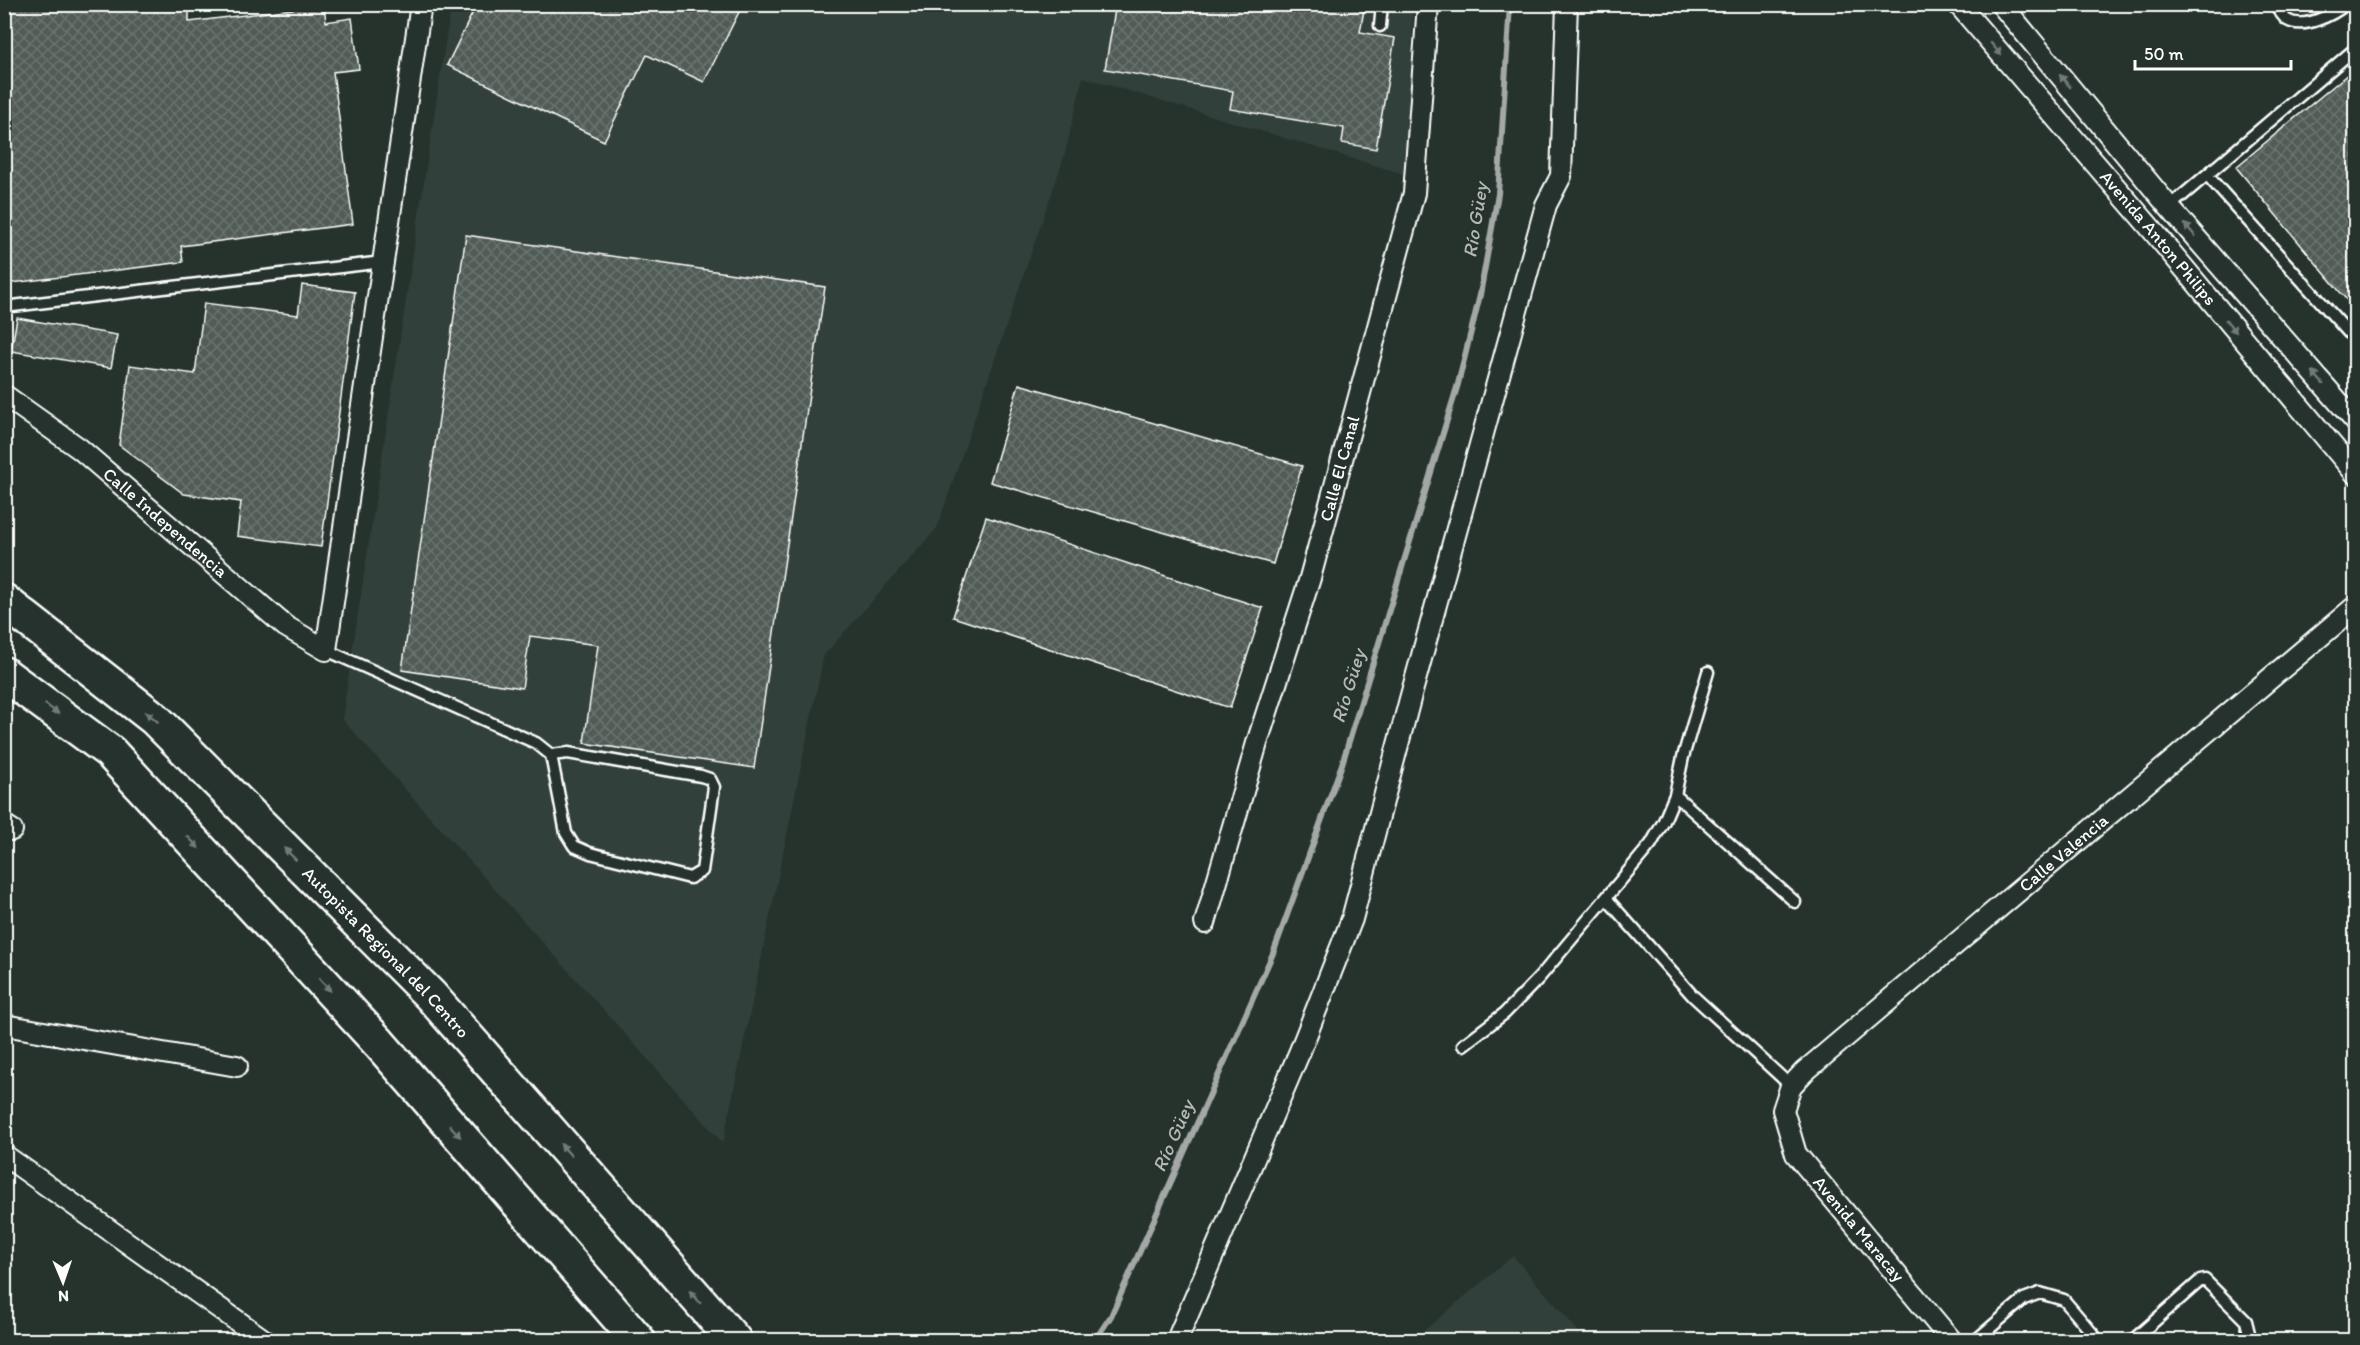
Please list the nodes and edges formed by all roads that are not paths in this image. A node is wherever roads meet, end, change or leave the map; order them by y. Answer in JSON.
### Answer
{"nodes":[{"id":1,"x":422,"y":4,"type":"edge"},
{"id":2,"x":1382,"y":4,"type":"edge"},
{"id":3,"x":1428,"y":4,"type":"edge"},
{"id":4,"x":1568,"y":4,"type":"edge"},
{"id":5,"x":1958,"y":4,"type":"edge"},
{"id":6,"x":2001,"y":4,"type":"edge"},
{"id":7,"x":2275,"y":4,"type":"edge"},
{"id":8,"x":2346,"y":4,"type":"edge"},
{"id":9,"x":1380,"y":26,"type":"dead end"},
{"id":10,"x":2355,"y":48,"type":"edge"},
{"id":11,"x":2207,"y":175,"type":"junction"},
{"id":12,"x":2169,"y":207,"type":"junction"},
{"id":13,"x":383,"y":262,"type":"junction"},
{"id":14,"x":4,"y":307,"type":"edge"},
{"id":15,"x":2355,"y":341,"type":"edge"},
{"id":16,"x":4,"y":394,"type":"edge"},
{"id":17,"x":2352,"y":411,"type":"edge"},
{"id":18,"x":2355,"y":474,"type":"edge"},
{"id":19,"x":4,"y":601,"type":"edge"},
{"id":20,"x":2355,"y":606,"type":"edge"},
{"id":21,"x":326,"y":650,"type":"junction"},
{"id":22,"x":1708,"y":672,"type":"dead end"},
{"id":23,"x":4,"y":674,"type":"edge"},
{"id":24,"x":551,"y":755,"type":"junction"},
{"id":25,"x":1675,"y":795,"type":"junction"},
{"id":26,"x":1606,"y":898,"type":"junction"},
{"id":27,"x":1796,"y":902,"type":"dead end"},
{"id":28,"x":1205,"y":923,"type":"dead end"},
{"id":29,"x":4,"y":1025,"type":"edge"},
{"id":30,"x":1463,"y":1045,"type":"dead end"},
{"id":31,"x":237,"y":1066,"type":"dead end"},
{"id":32,"x":1791,"y":1086,"type":"junction"},
{"id":33,"x":1783,"y":1110,"type":"joint"},
{"id":34,"x":4,"y":1155,"type":"edge"},
{"id":35,"x":264,"y":1341,"type":"edge"},
{"id":36,"x":638,"y":1341,"type":"edge"},
{"id":37,"x":734,"y":1341,"type":"edge"},
{"id":38,"x":1177,"y":1341,"type":"edge"},
{"id":39,"x":1951,"y":1341,"type":"edge"},
{"id":40,"x":1976,"y":1341,"type":"edge"},
{"id":41,"x":2098,"y":1341,"type":"edge"},
{"id":42,"x":2133,"y":1341,"type":"edge"},
{"id":43,"x":2241,"y":1341,"type":"edge"}],
"edges":[{"from":1,"to":13,"type":"street"},
{"from":2,"to":9,"type":"lane"},
{"from":3,"to":28,"type":"street","name":"Calle El Canal"},
{"from":4,"to":38,"type":"street"},
{"from":5,"to":18,"type":"street","name":"Avenida Anton Philips","one_way":true},
{"from":12,"to":6,"type":"street","name":"Avenida Anton Philips","one_way":true},
{"from":7,"to":8,"type":"lane"},
{"from":10,"to":11,"type":"lane"},
{"from":11,"to":12,"type":"lane"},
{"from":11,"to":15,"type":"lane"},
{"from":17,"to":12,"type":"street","name":"Avenida Anton Philips","one_way":true},
{"from":13,"to":14,"type":"lane"},
{"from":13,"to":21,"type":"street"},
{"from":16,"to":21,"type":"street","name":"Calle Independencia"},
{"from":37,"to":19,"type":"highway","name":"Autopista Regional del Centro","one_way":true},
{"from":20,"to":32,"type":"street","name":"Calle Valencia"},
{"from":21,"to":24,"type":"lane"},
{"from":22,"to":25,"type":"lane"},
{"from":23,"to":36,"type":"highway","one_way":true},
{"from":24,"to":24,"type":"lane"},
{"from":25,"to":26,"type":"lane"},
{"from":25,"to":27,"type":"lane"},
{"from":26,"to":30,"type":"lane"},
{"from":26,"to":32,"type":"lane"},
{"from":29,"to":31,"type":"street"},
{"from":32,"to":33,"type":"street","name":"Calle Valencia"},
{"from":33,"to":39,"type":"street","name":"Avenida Maracay"},
{"from":34,"to":35,"type":"street"},
{"from":40,"to":41,"type":"lane"},
{"from":42,"to":43,"type":"lane"}]}
